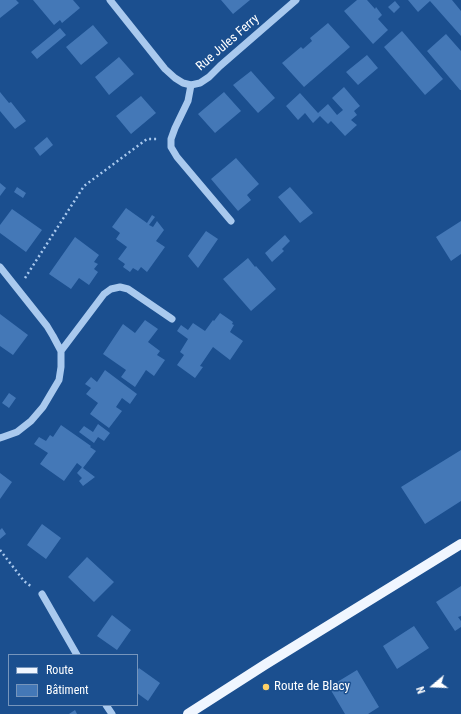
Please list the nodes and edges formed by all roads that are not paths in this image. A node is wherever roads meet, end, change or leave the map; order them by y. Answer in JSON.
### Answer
{"nodes":[{"id":1,"x":110,"y":0,"type":"edge"},
{"id":2,"x":296,"y":0,"type":"edge"},
{"id":3,"x":191,"y":84,"type":"junction"},
{"id":4,"x":231,"y":221,"type":"dead end"},
{"id":5,"x":0,"y":268,"type":"edge"},
{"id":6,"x":172,"y":319,"type":"dead end"},
{"id":7,"x":60,"y":351,"type":"junction"},
{"id":8,"x":0,"y":438,"type":"edge"},
{"id":9,"x":461,"y":544,"type":"edge"},
{"id":10,"x":42,"y":594,"type":"road end"},
{"id":11,"x":76,"y":654,"type":"edge"},
{"id":12,"x":188,"y":714,"type":"edge"}],
"edges":[{"from":1,"to":3,"type":"street","name":"Rue Jules Ferry"},
{"from":2,"to":3,"type":"street","name":"Rue Jules Ferry"},
{"from":3,"to":4,"type":"street"},
{"from":5,"to":7,"type":"street"},
{"from":6,"to":7,"type":"street"},
{"from":7,"to":8,"type":"street"},
{"from":9,"to":12,"type":"main road"},
{"from":10,"to":11,"type":"street"}]}
